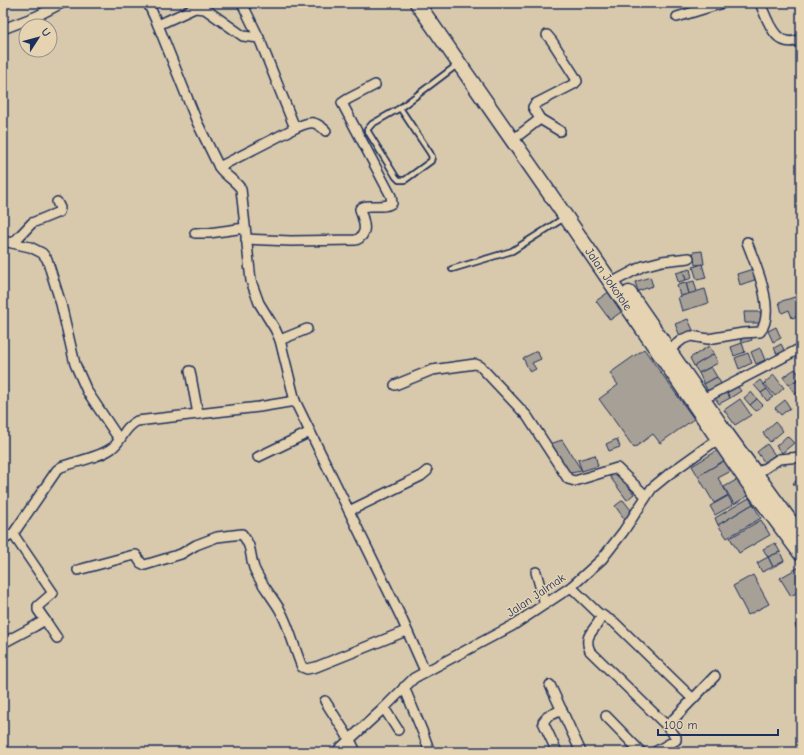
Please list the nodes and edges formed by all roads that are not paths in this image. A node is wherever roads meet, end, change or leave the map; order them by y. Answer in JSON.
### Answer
{"nodes":[{"id":1,"x":42,"y":3,"type":"edge"},
{"id":2,"x":62,"y":3,"type":"edge"},
{"id":3,"x":148,"y":3,"type":"edge"},
{"id":4,"x":242,"y":3,"type":"edge"},
{"id":5,"x":416,"y":3,"type":"edge"},
{"id":6,"x":428,"y":3,"type":"edge"},
{"id":7,"x":723,"y":3,"type":"edge"},
{"id":8,"x":760,"y":3,"type":"edge"},
{"id":9,"x":46,"y":12,"type":"junction"},
{"id":10,"x":677,"y":17,"type":"dead end"},
{"id":11,"x":158,"y":25,"type":"junction"},
{"id":12,"x":3,"y":29,"type":"edge"},
{"id":13,"x":546,"y":36,"type":"dead end"},
{"id":14,"x":259,"y":38,"type":"junction"},
{"id":15,"x":801,"y":39,"type":"edge"},
{"id":16,"x":459,"y":64,"type":"junction"},
{"id":17,"x":375,"y":85,"type":"dead end"},
{"id":18,"x":400,"y":108,"type":"junction"},
{"id":19,"x":540,"y":119,"type":"junction"},
{"id":20,"x":295,"y":128,"type":"junction"},
{"id":21,"x":326,"y":131,"type":"dead end"},
{"id":22,"x":560,"y":131,"type":"dead end"},
{"id":23,"x":519,"y":135,"type":"junction"},
{"id":24,"x":223,"y":164,"type":"junction"},
{"id":25,"x":57,"y":202,"type":"dead end"},
{"id":26,"x":566,"y":217,"type":"junction"},
{"id":27,"x":245,"y":228,"type":"junction"},
{"id":28,"x":195,"y":233,"type":"dead end"},
{"id":29,"x":246,"y":239,"type":"junction"},
{"id":30,"x":3,"y":241,"type":"edge"},
{"id":31,"x":747,"y":242,"type":"dead end"},
{"id":32,"x":13,"y":243,"type":"junction"},
{"id":33,"x":689,"y":258,"type":"dead end"},
{"id":34,"x":452,"y":269,"type":"dead end"},
{"id":35,"x":615,"y":281,"type":"junction"},
{"id":36,"x":646,"y":325,"type":"junction"},
{"id":37,"x":307,"y":329,"type":"dead end"},
{"id":38,"x":280,"y":340,"type":"junction"},
{"id":39,"x":801,"y":348,"type":"edge"},
{"id":40,"x":669,"y":350,"type":"junction"},
{"id":41,"x":190,"y":371,"type":"dead end"},
{"id":42,"x":395,"y":385,"type":"dead end"},
{"id":43,"x":703,"y":399,"type":"junction"},
{"id":44,"x":295,"y":401,"type":"junction"},
{"id":45,"x":198,"y":414,"type":"junction"},
{"id":46,"x":310,"y":432,"type":"junction"},
{"id":47,"x":723,"y":436,"type":"junction"},
{"id":48,"x":119,"y":439,"type":"junction"},
{"id":49,"x":258,"y":457,"type":"dead end"},
{"id":50,"x":801,"y":457,"type":"edge"},
{"id":51,"x":427,"y":471,"type":"dead end"},
{"id":52,"x":756,"y":474,"type":"junction"},
{"id":53,"x":646,"y":496,"type":"junction"},
{"id":54,"x":349,"y":511,"type":"junction"},
{"id":55,"x":13,"y":534,"type":"junction"},
{"id":56,"x":801,"y":536,"type":"edge"},
{"id":57,"x":3,"y":540,"type":"edge"},
{"id":58,"x":801,"y":554,"type":"edge"},
{"id":59,"x":78,"y":570,"type":"dead end"},
{"id":60,"x":536,"y":572,"type":"dead end"},
{"id":61,"x":571,"y":587,"type":"junction"},
{"id":62,"x":545,"y":604,"type":"junction"},
{"id":63,"x":602,"y":615,"type":"junction"},
{"id":64,"x":45,"y":620,"type":"junction"},
{"id":65,"x":406,"y":631,"type":"junction"},
{"id":66,"x":57,"y":638,"type":"dead end"},
{"id":67,"x":3,"y":643,"type":"edge"},
{"id":68,"x":425,"y":671,"type":"junction"},
{"id":69,"x":715,"y":676,"type":"dead end"},
{"id":70,"x":550,"y":685,"type":"dead end"},
{"id":71,"x":404,"y":688,"type":"junction"},
{"id":72,"x":693,"y":699,"type":"junction"},
{"id":73,"x":325,"y":701,"type":"dead end"},
{"id":74,"x":384,"y":708,"type":"junction"},
{"id":75,"x":562,"y":710,"type":"junction"},
{"id":76,"x":606,"y":716,"type":"dead end"},
{"id":77,"x":667,"y":726,"type":"junction"},
{"id":78,"x":398,"y":730,"type":"dead end"},
{"id":79,"x":350,"y":740,"type":"junction"},
{"id":80,"x":336,"y":752,"type":"edge"},
{"id":81,"x":356,"y":752,"type":"edge"},
{"id":82,"x":430,"y":752,"type":"edge"},
{"id":83,"x":557,"y":752,"type":"edge"},
{"id":84,"x":581,"y":752,"type":"edge"},
{"id":85,"x":641,"y":752,"type":"edge"},
{"id":86,"x":655,"y":752,"type":"edge"}],
"edges":[{"from":1,"to":9,"type":"street"},
{"from":2,"to":9,"type":"street"},
{"from":3,"to":11,"type":"street"},
{"from":4,"to":14,"type":"street"},
{"from":5,"to":16,"type":"highway","name":"Jalan Jokotole"},
{"from":6,"to":23,"type":"highway","name":"Jalan Jokotole"},
{"from":7,"to":10,"type":"street"},
{"from":8,"to":15,"type":"street"},
{"from":9,"to":12,"type":"street"},
{"from":11,"to":14,"type":"street"},
{"from":11,"to":24,"type":"street"},
{"from":13,"to":19,"type":"street"},
{"from":14,"to":20,"type":"street"},
{"from":16,"to":18,"type":"lane"},
{"from":16,"to":26,"type":"highway","name":"Jalan Jokotole"},
{"from":17,"to":29,"type":"street"},
{"from":18,"to":18,"type":"lane"},
{"from":19,"to":22,"type":"street"},
{"from":19,"to":23,"type":"street"},
{"from":20,"to":21,"type":"street"},
{"from":20,"to":24,"type":"street"},
{"from":23,"to":35,"type":"highway","name":"Jalan Jokotole"},
{"from":24,"to":27,"type":"street"},
{"from":25,"to":32,"type":"street"},
{"from":26,"to":34,"type":"lane"},
{"from":26,"to":35,"type":"highway","name":"Jalan Jokotole"},
{"from":27,"to":28,"type":"street"},
{"from":27,"to":29,"type":"street"},
{"from":29,"to":38,"type":"street"},
{"from":30,"to":32,"type":"street"},
{"from":31,"to":40,"type":"street"},
{"from":32,"to":48,"type":"street"},
{"from":33,"to":35,"type":"street"},
{"from":35,"to":36,"type":"highway","name":"Jalan Jokotole"},
{"from":36,"to":40,"type":"highway","name":"Jalan Jokotole"},
{"from":36,"to":47,"type":"highway","name":"Jalan Jokotole"},
{"from":37,"to":38,"type":"street"},
{"from":38,"to":44,"type":"street"},
{"from":39,"to":43,"type":"street"},
{"from":40,"to":43,"type":"highway","name":"Jalan Jokotole"},
{"from":41,"to":45,"type":"street"},
{"from":42,"to":53,"type":"street"},
{"from":43,"to":47,"type":"highway","name":"Jalan Jokotole"},
{"from":44,"to":45,"type":"street"},
{"from":44,"to":46,"type":"street"},
{"from":45,"to":48,"type":"street"},
{"from":46,"to":49,"type":"street"},
{"from":46,"to":54,"type":"street"},
{"from":47,"to":52,"type":"highway","name":"Jalan Jokotole"},
{"from":47,"to":53,"type":"street","name":"Jalan Jalmak"},
{"from":47,"to":58,"type":"highway","name":"Jalan Jokotole"},
{"from":48,"to":55,"type":"street"},
{"from":50,"to":52,"type":"street"},
{"from":51,"to":54,"type":"street"},
{"from":52,"to":56,"type":"highway","name":"Jalan Jokotole"},
{"from":53,"to":61,"type":"street","name":"Jalan Jalmak"},
{"from":54,"to":65,"type":"street"},
{"from":55,"to":57,"type":"street"},
{"from":55,"to":64,"type":"street"},
{"from":59,"to":65,"type":"street"},
{"from":60,"to":62,"type":"street"},
{"from":61,"to":62,"type":"street","name":"Jalan Jalmak"},
{"from":61,"to":63,"type":"street"},
{"from":62,"to":68,"type":"street","name":"Jalan Jalmak"},
{"from":63,"to":72,"type":"street"},
{"from":63,"to":77,"type":"street"},
{"from":64,"to":66,"type":"street"},
{"from":64,"to":67,"type":"street"},
{"from":65,"to":68,"type":"street"},
{"from":68,"to":71,"type":"street","name":"Jalan Jalmak"},
{"from":69,"to":72,"type":"street"},
{"from":70,"to":75,"type":"street"},
{"from":71,"to":74,"type":"street","name":"Jalan Jalmak"},
{"from":71,"to":82,"type":"street"},
{"from":72,"to":77,"type":"street"},
{"from":73,"to":79,"type":"street"},
{"from":74,"to":78,"type":"street"},
{"from":74,"to":79,"type":"street","name":"Jalan Jalmak"},
{"from":75,"to":83,"type":"street"},
{"from":75,"to":84,"type":"street"},
{"from":76,"to":85,"type":"street"},
{"from":77,"to":86,"type":"street"},
{"from":79,"to":80,"type":"street","name":"Jalan Jalmak"},
{"from":79,"to":81,"type":"street"}]}
